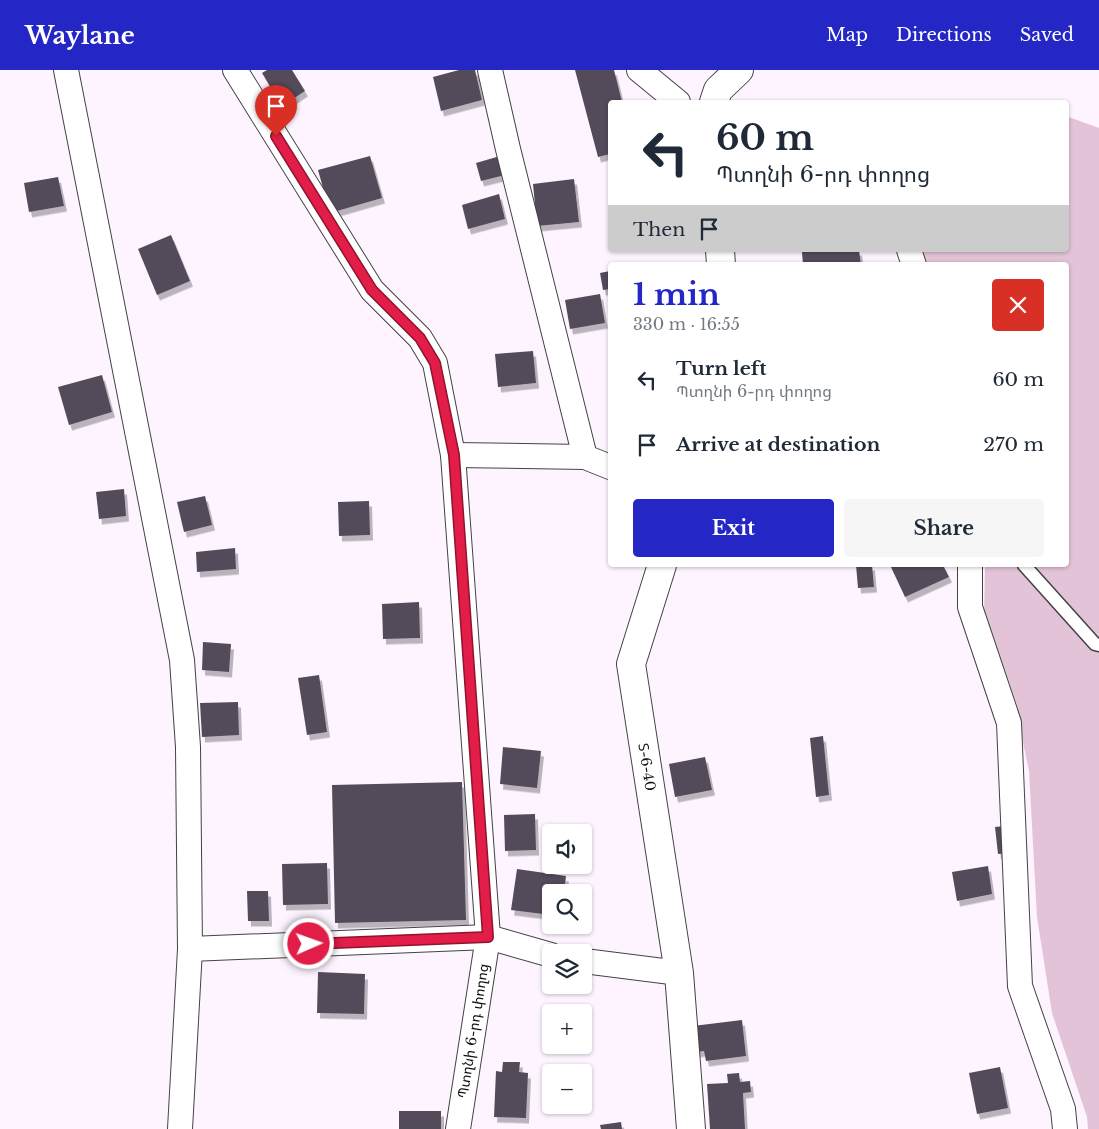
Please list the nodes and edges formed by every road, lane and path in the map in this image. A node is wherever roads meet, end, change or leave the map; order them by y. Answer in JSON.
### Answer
{"nodes":[{"id":1,"x":66,"y":70,"type":"edge"},
{"id":2,"x":235,"y":70,"type":"edge"},
{"id":3,"x":490,"y":70,"type":"edge"},
{"id":4,"x":639,"y":70,"type":"edge"},
{"id":5,"x":739,"y":70,"type":"edge"},
{"id":6,"x":676,"y":100,"type":"edge"},
{"id":7,"x":715,"y":100,"type":"edge"},
{"id":8,"x":454,"y":455,"type":"junction"},
{"id":9,"x":586,"y":458,"type":"junction"},
{"id":10,"x":608,"y":466,"type":"edge"},
{"id":11,"x":661,"y":567,"type":"edge"},
{"id":12,"x":970,"y":567,"type":"edge"},
{"id":13,"x":1026,"y":567,"type":"edge"},
{"id":14,"x":1099,"y":645,"type":"edge"},
{"id":15,"x":488,"y":937,"type":"junction"},
{"id":16,"x":190,"y":949,"type":"junction"},
{"id":17,"x":542,"y":952,"type":"edge"},
{"id":18,"x":592,"y":962,"type":"edge"},
{"id":19,"x":679,"y":973,"type":"junction"},
{"id":20,"x":180,"y":1129,"type":"edge"},
{"id":21,"x":458,"y":1129,"type":"edge"},
{"id":22,"x":691,"y":1129,"type":"edge"},
{"id":23,"x":1065,"y":1129,"type":"edge"}],
"edges":[{"from":1,"to":16,"type":"street"},
{"from":2,"to":8,"type":"street","name":"Պտղնի 6-րդ փողոց"},
{"from":3,"to":9,"type":"street"},
{"from":4,"to":6,"type":"street"},
{"from":5,"to":7,"type":"street"},
{"from":8,"to":9,"type":"street"},
{"from":8,"to":15,"type":"street","name":"Պտղնի 6-րդ փողոց"},
{"from":9,"to":10,"type":"street"},
{"from":11,"to":19,"type":"street","name":"Տ-6-40","number":"Տ-6-40"},
{"from":12,"to":23,"type":"street"},
{"from":13,"to":14,"type":"lane"},
{"from":15,"to":16,"type":"street"},
{"from":15,"to":17,"type":"street"},
{"from":15,"to":21,"type":"street","name":"Պտղնի 6-րդ փողոց"},
{"from":16,"to":20,"type":"street"},
{"from":18,"to":19,"type":"street"},
{"from":19,"to":22,"type":"street","number":"Տ-6-40"}]}
